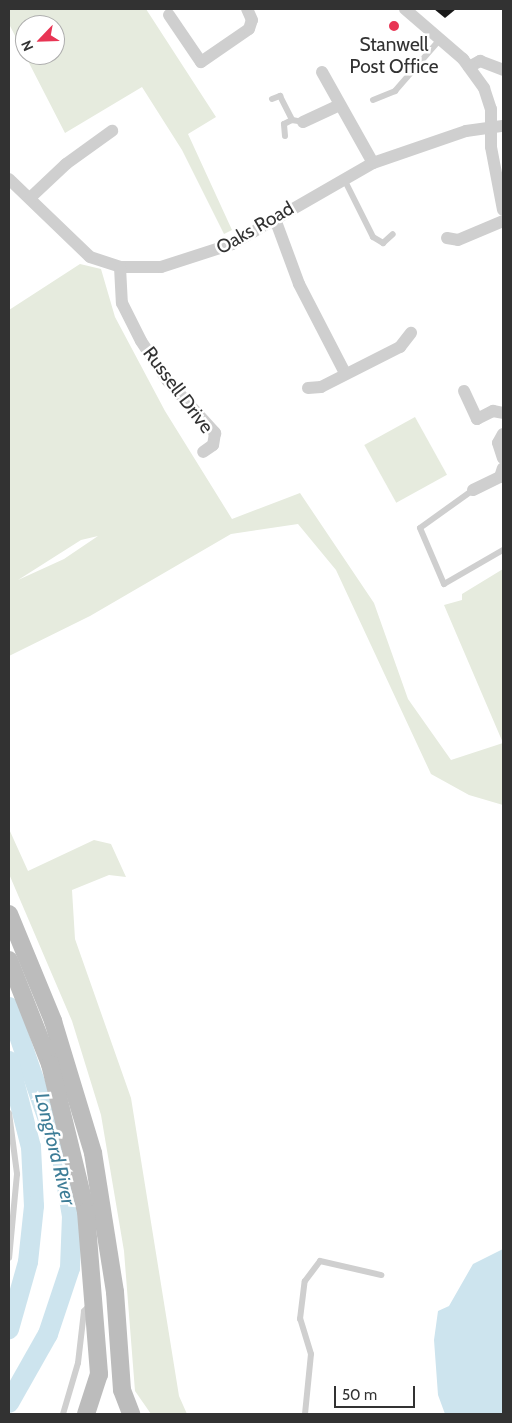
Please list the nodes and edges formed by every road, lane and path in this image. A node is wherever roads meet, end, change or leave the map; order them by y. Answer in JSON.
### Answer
{"nodes":[{"id":1,"x":247,"y":9,"type":"edge"},
{"id":2,"x":405,"y":9,"type":"edge"},
{"id":3,"x":169,"y":15,"type":"dead end"},
{"id":4,"x":441,"y":38,"type":"junction"},
{"id":5,"x":469,"y":66,"type":"junction"},
{"id":6,"x":503,"y":70,"type":"edge"},
{"id":7,"x":322,"y":72,"type":"dead end"},
{"id":8,"x":272,"y":100,"type":"dead end"},
{"id":9,"x":374,"y":100,"type":"dead end"},
{"id":10,"x":337,"y":106,"type":"junction"},
{"id":11,"x":298,"y":121,"type":"junction"},
{"id":12,"x":497,"y":127,"type":"edge"},
{"id":13,"x":112,"y":131,"type":"dead end"},
{"id":14,"x":285,"y":136,"type":"dead end"},
{"id":15,"x":373,"y":163,"type":"junction"},
{"id":16,"x":499,"y":175,"type":"edge"},
{"id":17,"x":344,"y":178,"type":"junction"},
{"id":18,"x":9,"y":179,"type":"edge"},
{"id":19,"x":31,"y":197,"type":"junction"},
{"id":20,"x":503,"y":210,"type":"edge"},
{"id":21,"x":275,"y":218,"type":"junction"},
{"id":22,"x":503,"y":221,"type":"edge"},
{"id":23,"x":393,"y":234,"type":"dead end"},
{"id":24,"x":447,"y":238,"type":"dead end"},
{"id":25,"x":120,"y":267,"type":"junction"},
{"id":26,"x":411,"y":333,"type":"dead end"},
{"id":27,"x":345,"y":373,"type":"junction"},
{"id":28,"x":308,"y":388,"type":"dead end"},
{"id":29,"x":464,"y":391,"type":"dead end"},
{"id":30,"x":503,"y":413,"type":"edge"},
{"id":31,"x":503,"y":434,"type":"edge"},
{"id":32,"x":203,"y":452,"type":"dead end"},
{"id":33,"x":503,"y":458,"type":"edge"},
{"id":34,"x":503,"y":468,"type":"edge"},
{"id":35,"x":473,"y":490,"type":"joint"},
{"id":36,"x":503,"y":550,"type":"edge"},
{"id":37,"x":9,"y":914,"type":"edge"},
{"id":38,"x":9,"y":960,"type":"edge"},
{"id":39,"x":9,"y":1113,"type":"edge"},
{"id":40,"x":9,"y":1258,"type":"edge"},
{"id":41,"x":381,"y":1275,"type":"dead end"},
{"id":42,"x":96,"y":1297,"type":"junction"},
{"id":43,"x":63,"y":1414,"type":"edge"},
{"id":44,"x":86,"y":1414,"type":"edge"},
{"id":45,"x":130,"y":1414,"type":"edge"},
{"id":46,"x":305,"y":1414,"type":"edge"}],
"edges":[{"from":1,"to":3,"type":"street"},
{"from":2,"to":4,"type":"street"},
{"from":4,"to":5,"type":"street"},
{"from":4,"to":9,"type":"lane"},
{"from":5,"to":6,"type":"street"},
{"from":5,"to":12,"type":"street"},
{"from":7,"to":10,"type":"street"},
{"from":8,"to":11,"type":"lane"},
{"from":10,"to":11,"type":"street"},
{"from":10,"to":15,"type":"street"},
{"from":11,"to":14,"type":"lane"},
{"from":12,"to":15,"type":"street","name":"Oaks Road"},
{"from":12,"to":16,"type":"street"},
{"from":13,"to":19,"type":"street"},
{"from":15,"to":17,"type":"street","name":"Oaks Road"},
{"from":16,"to":20,"type":"street"},
{"from":17,"to":21,"type":"street","name":"Oaks Road"},
{"from":17,"to":23,"type":"lane"},
{"from":18,"to":19,"type":"street","name":"Oaks Road"},
{"from":19,"to":25,"type":"street","name":"Oaks Road"},
{"from":21,"to":25,"type":"street","name":"Oaks Road"},
{"from":21,"to":27,"type":"street"},
{"from":22,"to":24,"type":"street"},
{"from":25,"to":32,"type":"street","name":"Russell Drive"},
{"from":26,"to":27,"type":"street"},
{"from":27,"to":28,"type":"street"},
{"from":29,"to":30,"type":"street"},
{"from":31,"to":33,"type":"street"},
{"from":34,"to":35,"type":"street"},
{"from":35,"to":36,"type":"lane"},
{"from":37,"to":45,"type":"street"},
{"from":38,"to":42,"type":"street"},
{"from":39,"to":40,"type":"lane"},
{"from":41,"to":46,"type":"lane"},
{"from":42,"to":43,"type":"lane"},
{"from":42,"to":44,"type":"street"}]}
